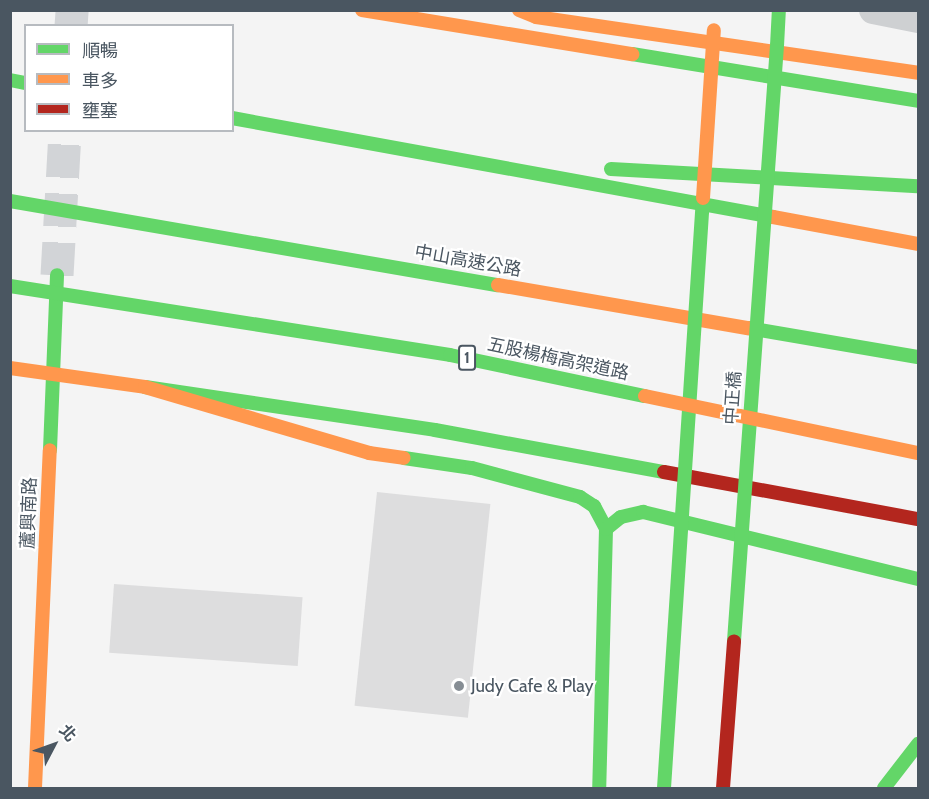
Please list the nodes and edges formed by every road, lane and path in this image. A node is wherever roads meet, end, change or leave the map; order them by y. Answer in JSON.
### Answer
{"nodes":[{"id":1,"x":362,"y":10,"type":"edge"},
{"id":2,"x":519,"y":10,"type":"edge"},
{"id":3,"x":716,"y":10,"type":"edge"},
{"id":4,"x":779,"y":10,"type":"edge"},
{"id":5,"x":873,"y":10,"type":"edge"},
{"id":6,"x":918,"y":19,"type":"edge"},
{"id":7,"x":918,"y":73,"type":"edge"},
{"id":8,"x":918,"y":101,"type":"edge"},
{"id":9,"x":234,"y":118,"type":"edge"},
{"id":10,"x":478,"y":161,"type":"junction"},
{"id":11,"x":918,"y":186,"type":"edge"},
{"id":12,"x":10,"y":201,"type":"edge"},
{"id":13,"x":918,"y":244,"type":"edge"},
{"id":14,"x":57,"y":275,"type":"tunnel mouth"},
{"id":15,"x":10,"y":286,"type":"edge"},
{"id":16,"x":918,"y":357,"type":"edge"},
{"id":17,"x":10,"y":368,"type":"edge"},
{"id":18,"x":52,"y":372,"type":"junction"},
{"id":19,"x":145,"y":387,"type":"junction"},
{"id":20,"x":918,"y":453,"type":"edge"},
{"id":21,"x":918,"y":519,"type":"edge"},
{"id":22,"x":606,"y":529,"type":"junction"},
{"id":23,"x":918,"y":579,"type":"edge"},
{"id":24,"x":918,"y":744,"type":"edge"},
{"id":25,"x":35,"y":789,"type":"edge"},
{"id":26,"x":599,"y":789,"type":"edge"},
{"id":27,"x":664,"y":789,"type":"edge"},
{"id":28,"x":723,"y":789,"type":"edge"},
{"id":29,"x":884,"y":789,"type":"edge"}],
"edges":[{"from":1,"to":8,"type":"main road","bridge":true},
{"from":2,"to":7,"type":"main road"},
{"from":3,"to":27,"type":"main road","bridge":true},
{"from":4,"to":28,"type":"main road","name":"中正橋","bridge":true},
{"from":5,"to":6,"type":"street"},
{"from":9,"to":10,"type":"main road"},
{"from":10,"to":11,"type":"main road"},
{"from":10,"to":13,"type":"main road"},
{"from":12,"to":16,"type":"main road","name":"中山高速公路"},
{"from":14,"to":18,"type":"main road","name":"蘆興南路"},
{"from":15,"to":20,"type":"main road","name":"五股楊梅高架道路","number":"1","bridge":true},
{"from":17,"to":18,"type":"main road"},
{"from":18,"to":19,"type":"main road"},
{"from":18,"to":25,"type":"main road","name":"蘆興南路"},
{"from":19,"to":21,"type":"main road"},
{"from":19,"to":22,"type":"main road"},
{"from":22,"to":23,"type":"main road"},
{"from":22,"to":26,"type":"main road"},
{"from":24,"to":29,"type":"main road"}]}
